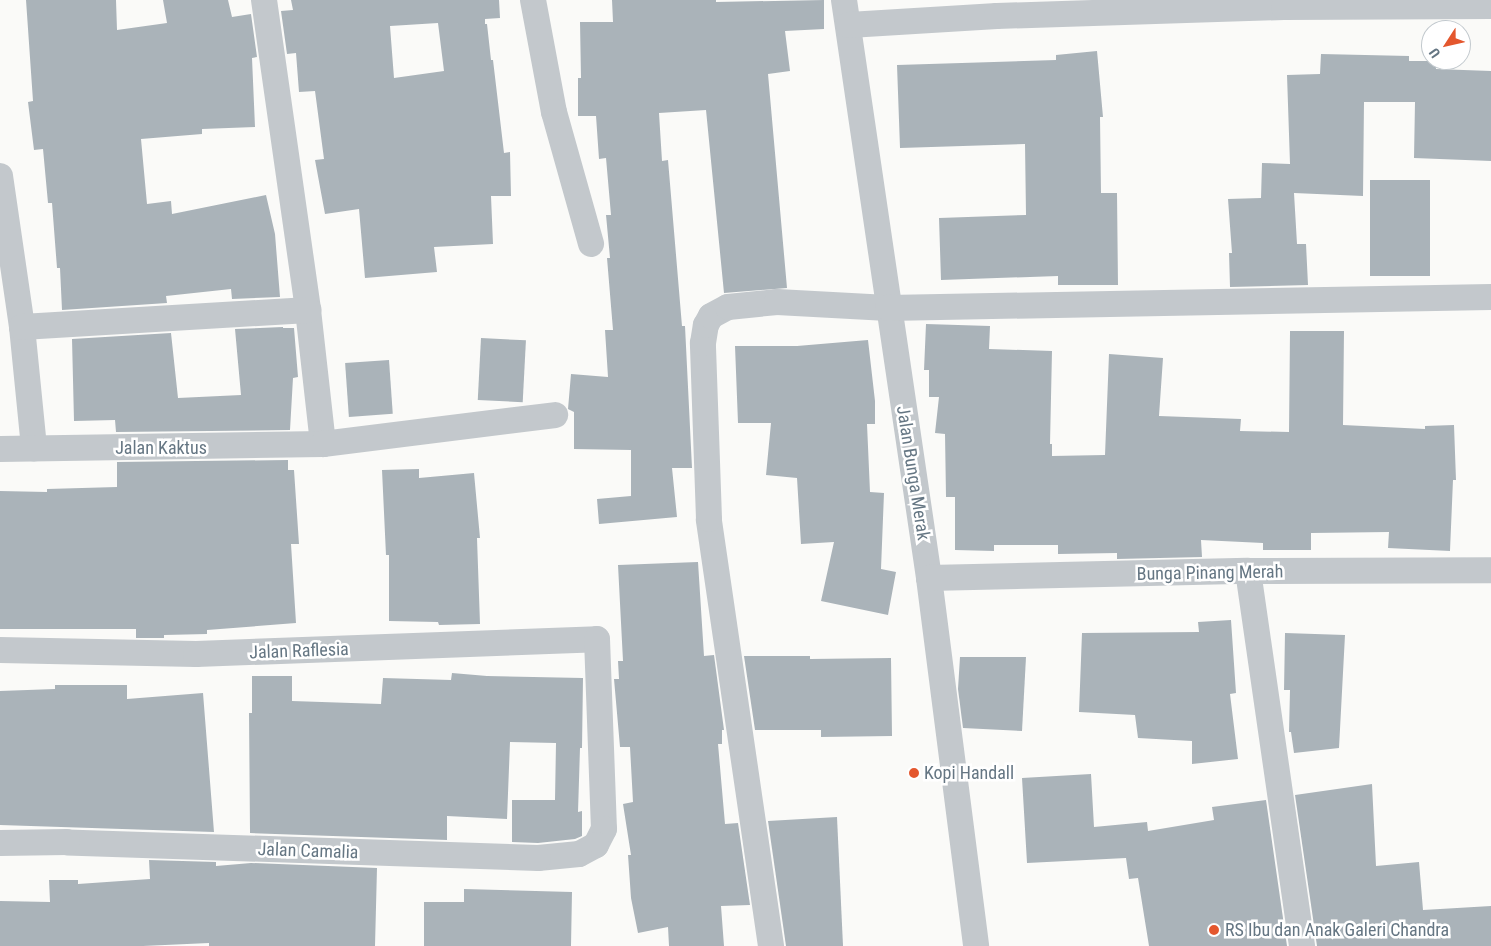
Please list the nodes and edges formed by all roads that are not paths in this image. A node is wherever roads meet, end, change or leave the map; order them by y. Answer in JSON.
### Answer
{"nodes":[{"id":1,"x":264,"y":0,"type":"edge"},
{"id":2,"x":533,"y":0,"type":"edge"},
{"id":3,"x":1491,"y":6,"type":"edge"},
{"id":4,"x":847,"y":12,"type":"edge"},
{"id":5,"x":0,"y":176,"type":"edge"},
{"id":6,"x":591,"y":244,"type":"dead end"},
{"id":7,"x":1491,"y":297,"type":"edge"},
{"id":8,"x":888,"y":308,"type":"junction"},
{"id":9,"x":308,"y":310,"type":"junction"},
{"id":10,"x":22,"y":327,"type":"junction"},
{"id":11,"x":555,"y":415,"type":"dead end"},
{"id":12,"x":323,"y":444,"type":"junction"},
{"id":13,"x":34,"y":448,"type":"junction"},
{"id":14,"x":0,"y":449,"type":"edge"},
{"id":15,"x":1491,"y":570,"type":"edge"},
{"id":16,"x":1248,"y":572,"type":"junction"},
{"id":17,"x":930,"y":578,"type":"junction"},
{"id":18,"x":0,"y":650,"type":"edge"},
{"id":19,"x":604,"y":829,"type":"joint"},
{"id":20,"x":0,"y":843,"type":"edge"},
{"id":21,"x":771,"y":946,"type":"edge"},
{"id":22,"x":976,"y":946,"type":"edge"},
{"id":23,"x":1302,"y":946,"type":"edge"}],
"edges":[{"from":1,"to":9,"type":"street"},
{"from":2,"to":6,"type":"street"},
{"from":3,"to":4,"type":"street"},
{"from":4,"to":8,"type":"street","name":"Jalan Bunga Merak"},
{"from":5,"to":10,"type":"street"},
{"from":7,"to":8,"type":"street"},
{"from":8,"to":17,"type":"street","name":"Jalan Bunga Merak"},
{"from":8,"to":21,"type":"street"},
{"from":9,"to":10,"type":"street"},
{"from":9,"to":12,"type":"street"},
{"from":10,"to":13,"type":"street"},
{"from":11,"to":12,"type":"street","name":"Jalan Kaktus"},
{"from":12,"to":13,"type":"street","name":"Jalan Kaktus"},
{"from":13,"to":14,"type":"street","name":"Jalan Kaktus"},
{"from":15,"to":16,"type":"street","name":"Bunga Pinang Merah"},
{"from":16,"to":17,"type":"street","name":"Bunga Pinang Merah"},
{"from":16,"to":23,"type":"street"},
{"from":17,"to":22,"type":"street","name":"Jalan Bunga Merak"},
{"from":18,"to":19,"type":"street","name":"Jalan Raflesia"},
{"from":19,"to":20,"type":"street","name":"Jalan Camalia"}]}
